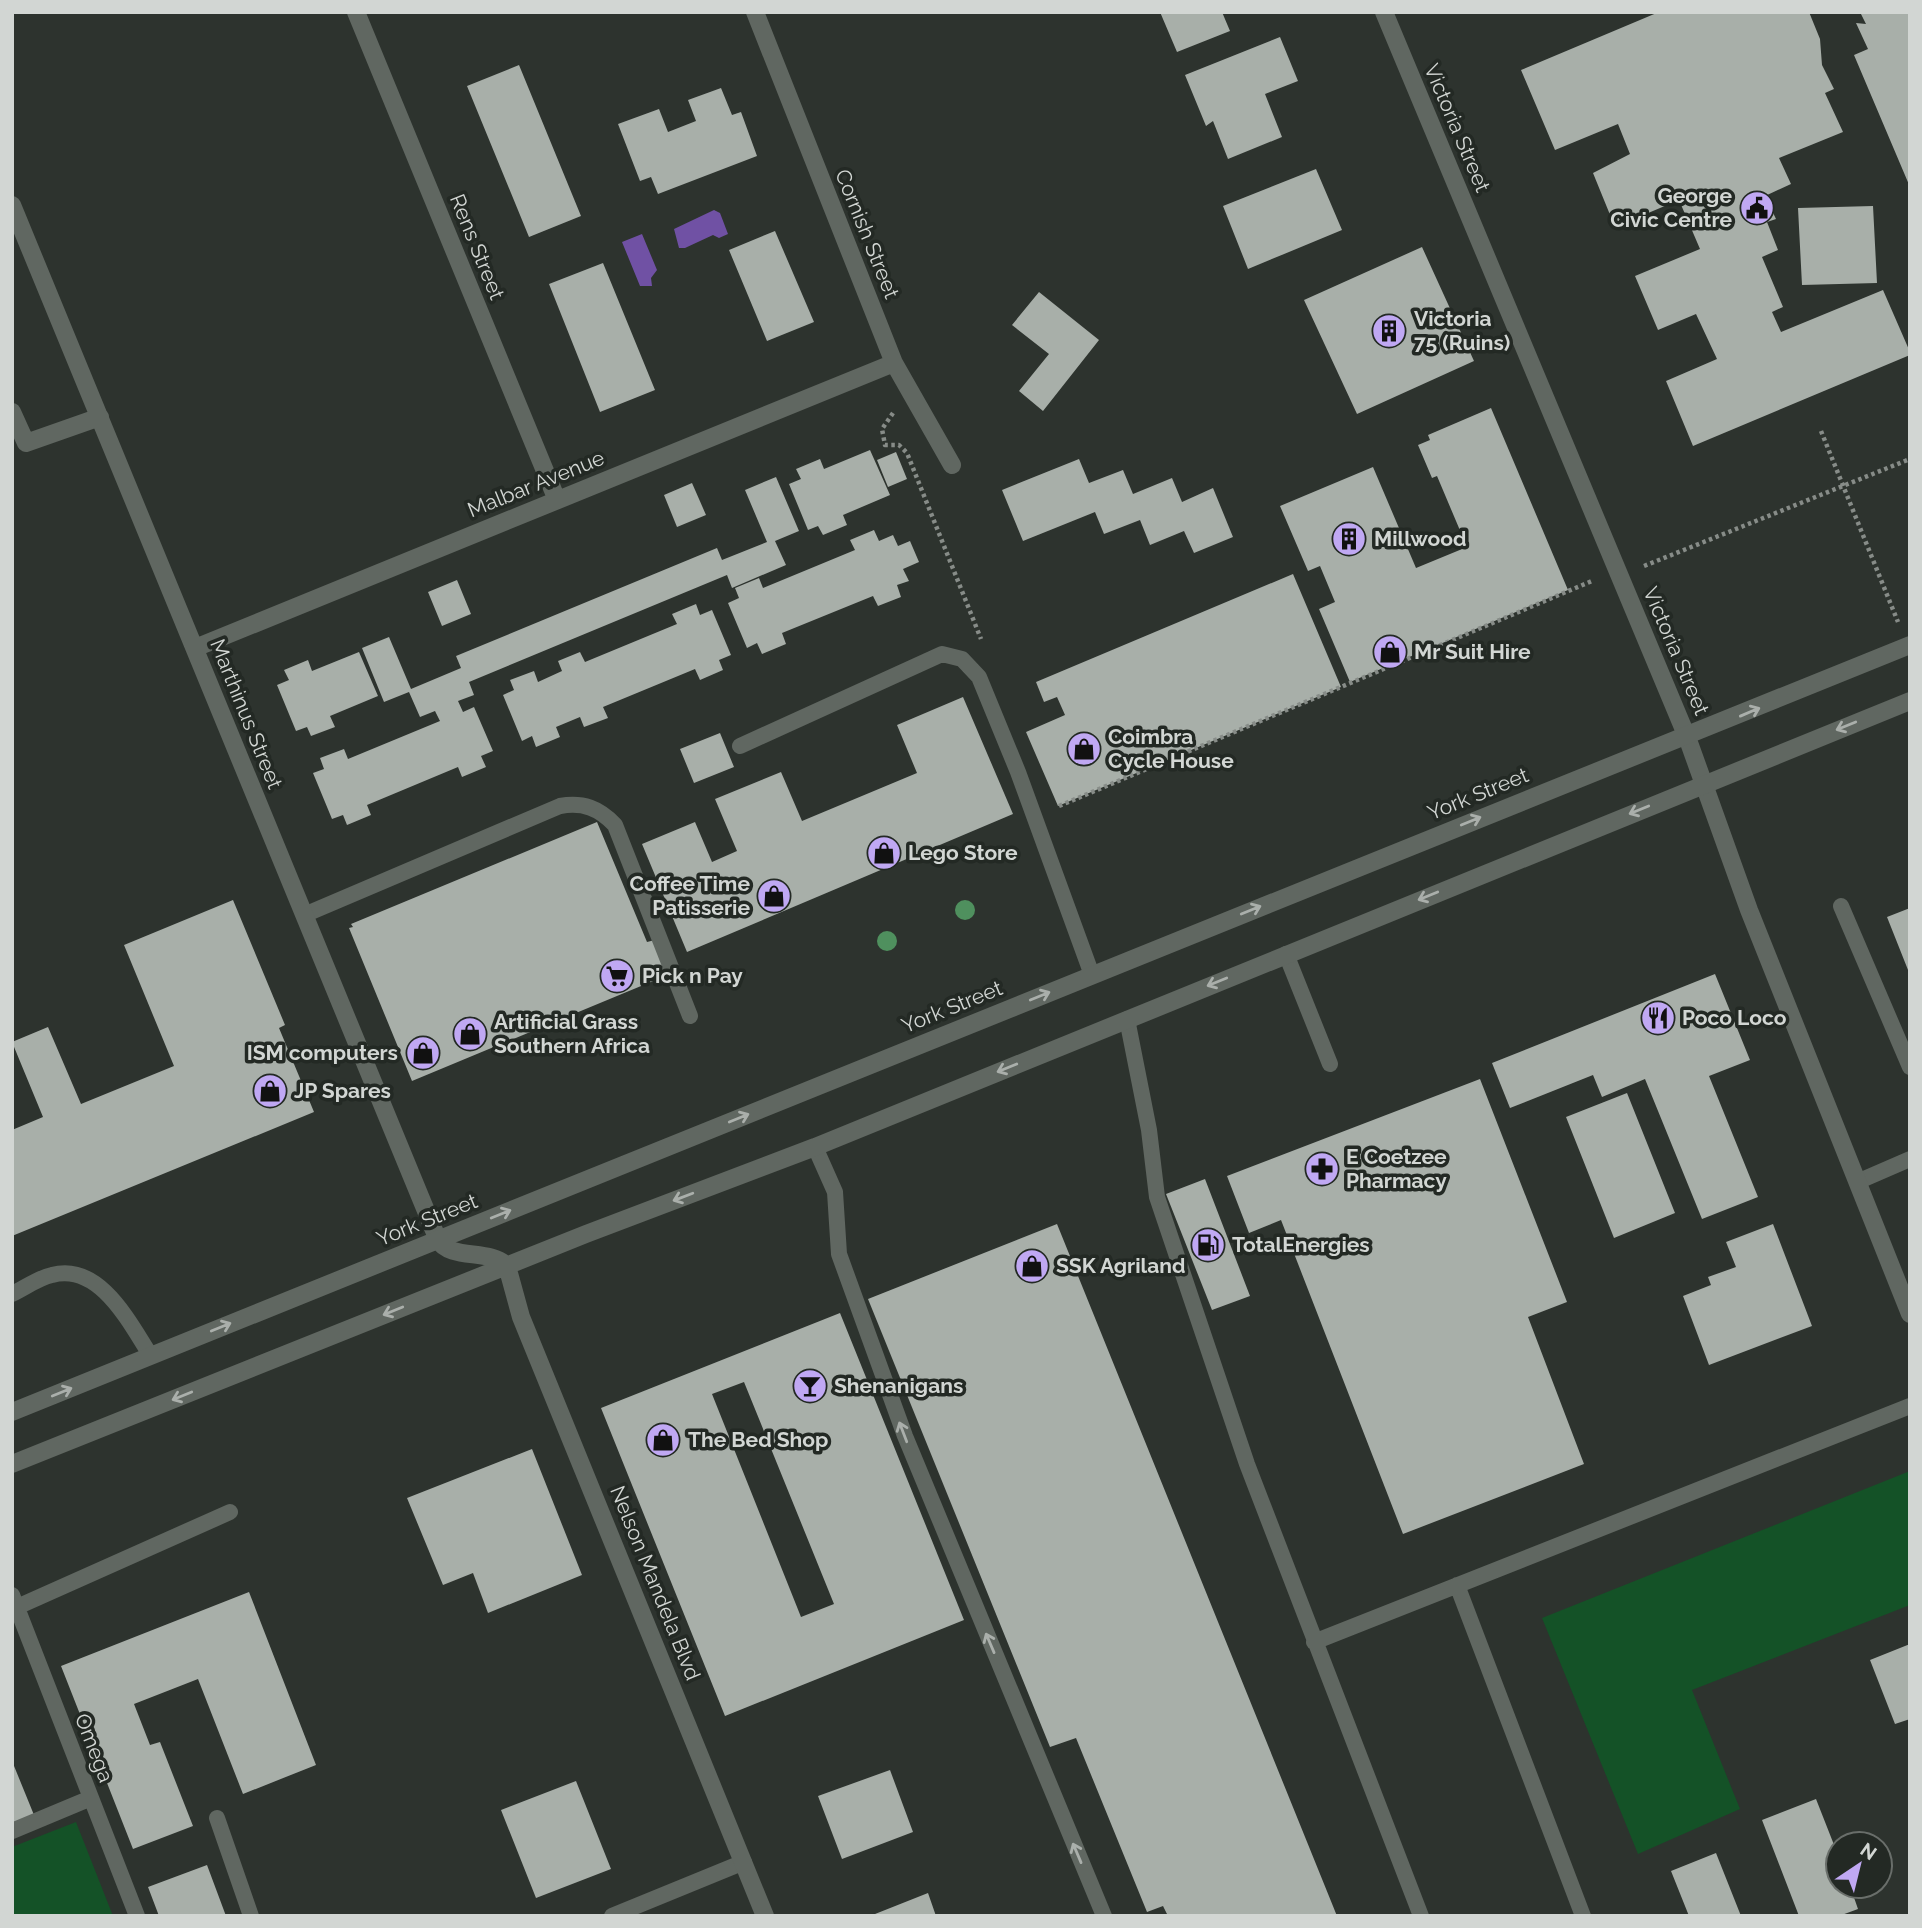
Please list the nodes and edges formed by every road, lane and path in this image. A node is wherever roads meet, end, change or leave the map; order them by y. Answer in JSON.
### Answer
{"nodes":[{"id":1,"x":356,"y":12,"type":"edge"},
{"id":2,"x":755,"y":12,"type":"edge"},
{"id":3,"x":1384,"y":12,"type":"edge"},
{"id":4,"x":12,"y":205,"type":"edge"},
{"id":5,"x":894,"y":363,"type":"junction"},
{"id":6,"x":12,"y":412,"type":"edge"},
{"id":7,"x":100,"y":417,"type":"junction"},
{"id":8,"x":1821,"y":431,"type":"dead end"},
{"id":9,"x":1910,"y":460,"type":"edge"},
{"id":10,"x":952,"y":465,"type":"dead end"},
{"id":11,"x":1843,"y":486,"type":"junction"},
{"id":12,"x":557,"y":500,"type":"junction"},
{"id":13,"x":1620,"y":576,"type":"junction"},
{"id":14,"x":1909,"y":645,"type":"edge"},
{"id":15,"x":984,"y":646,"type":"dead end"},
{"id":16,"x":195,"y":648,"type":"junction"},
{"id":17,"x":1910,"y":701,"type":"edge"},
{"id":18,"x":1687,"y":737,"type":"junction"},
{"id":19,"x":740,"y":746,"type":"dead end"},
{"id":20,"x":1702,"y":785,"type":"junction"},
{"id":21,"x":1051,"y":807,"type":"dead end"},
{"id":22,"x":1841,"y":906,"type":"dead end"},
{"id":23,"x":304,"y":915,"type":"junction"},
{"id":24,"x":1286,"y":954,"type":"junction"},
{"id":25,"x":1092,"y":975,"type":"junction"},
{"id":26,"x":690,"y":1016,"type":"dead end"},
{"id":27,"x":1127,"y":1019,"type":"junction"},
{"id":28,"x":1330,"y":1064,"type":"dead end"},
{"id":29,"x":1910,"y":1068,"type":"edge"},
{"id":30,"x":816,"y":1147,"type":"junction"},
{"id":31,"x":1910,"y":1159,"type":"edge"},
{"id":32,"x":1857,"y":1182,"type":"junction"},
{"id":33,"x":438,"y":1240,"type":"junction"},
{"id":34,"x":507,"y":1266,"type":"junction"},
{"id":35,"x":12,"y":1294,"type":"edge"},
{"id":36,"x":1910,"y":1314,"type":"edge"},
{"id":37,"x":151,"y":1356,"type":"junction"},
{"id":38,"x":1910,"y":1406,"type":"edge"},
{"id":39,"x":12,"y":1412,"type":"edge"},
{"id":40,"x":12,"y":1464,"type":"edge"},
{"id":41,"x":230,"y":1513,"type":"dead end"},
{"id":42,"x":1457,"y":1586,"type":"junction"},
{"id":43,"x":15,"y":1601,"type":"edge"},
{"id":44,"x":1314,"y":1642,"type":"junction"},
{"id":45,"x":92,"y":1798,"type":"junction"},
{"id":46,"x":217,"y":1818,"type":"dead end"},
{"id":47,"x":12,"y":1831,"type":"edge"},
{"id":48,"x":744,"y":1862,"type":"junction"},
{"id":49,"x":1418,"y":1909,"type":"edge"},
{"id":50,"x":137,"y":1916,"type":"edge"},
{"id":51,"x":251,"y":1916,"type":"edge"},
{"id":52,"x":612,"y":1916,"type":"edge"},
{"id":53,"x":765,"y":1916,"type":"edge"},
{"id":54,"x":1104,"y":1916,"type":"edge"},
{"id":55,"x":1583,"y":1916,"type":"edge"}],
"edges":[{"from":1,"to":12,"type":"street","name":"Rens Street"},
{"from":2,"to":5,"type":"street","name":"Cornish Street"},
{"from":3,"to":13,"type":"street","name":"Victoria Street"},
{"from":4,"to":7,"type":"street","name":"Marthinus Street"},
{"from":5,"to":10,"type":"street","name":"Cornish Street"},
{"from":5,"to":12,"type":"street","name":"Malbar Avenue"},
{"from":5,"to":15,"type":"path"},
{"from":6,"to":7,"type":"street"},
{"from":7,"to":16,"type":"street","name":"Marthinus Street"},
{"from":8,"to":11,"type":"path"},
{"from":9,"to":11,"type":"path"},
{"from":11,"to":13,"type":"path"},
{"from":11,"to":14,"type":"path"},
{"from":12,"to":16,"type":"street","name":"Malbar Avenue"},
{"from":13,"to":18,"type":"street","name":"Victoria Street"},
{"from":13,"to":21,"type":"path"},
{"from":18,"to":14,"type":"street","name":"York Street","one_way":true},
{"from":16,"to":23,"type":"street","name":"Marthinus Street"},
{"from":17,"to":20,"type":"street","one_way":true},
{"from":18,"to":20,"type":"street","name":"Victoria Street"},
{"from":25,"to":18,"type":"street","name":"York Street","one_way":true},
{"from":19,"to":25,"type":"lane"},
{"from":20,"to":24,"type":"street","one_way":true},
{"from":20,"to":32,"type":"street","name":"Victoria Street"},
{"from":22,"to":29,"type":"lane"},
{"from":23,"to":26,"type":"lane"},
{"from":23,"to":33,"type":"street","name":"Marthinus Street"},
{"from":24,"to":27,"type":"street","one_way":true},
{"from":24,"to":28,"type":"lane"},
{"from":33,"to":25,"type":"street","name":"York Street","one_way":true},
{"from":27,"to":30,"type":"street","one_way":true},
{"from":27,"to":44,"type":"lane"},
{"from":30,"to":34,"type":"street","one_way":true},
{"from":54,"to":30,"type":"lane","one_way":true},
{"from":31,"to":32,"type":"lane"},
{"from":32,"to":36,"type":"street","name":"Victoria Street"},
{"from":33,"to":34,"type":"street"},
{"from":37,"to":33,"type":"street","name":"York Street","one_way":true},
{"from":34,"to":40,"type":"street","one_way":true},
{"from":34,"to":48,"type":"street","name":"Nelson Mandela Blvd"},
{"from":35,"to":37,"type":"lane"},
{"from":39,"to":37,"type":"street","name":"York Street","one_way":true},
{"from":38,"to":42,"type":"lane"},
{"from":41,"to":43,"type":"lane"},
{"from":42,"to":44,"type":"lane"},
{"from":42,"to":55,"type":"lane"},
{"from":43,"to":45,"type":"lane","name":"Omega"},
{"from":44,"to":49,"type":"lane"},
{"from":45,"to":47,"type":"lane"},
{"from":45,"to":50,"type":"lane","name":"Omega"},
{"from":46,"to":51,"type":"lane"},
{"from":48,"to":52,"type":"lane"},
{"from":48,"to":53,"type":"street","name":"Nelson Mandela Blvd"}]}
